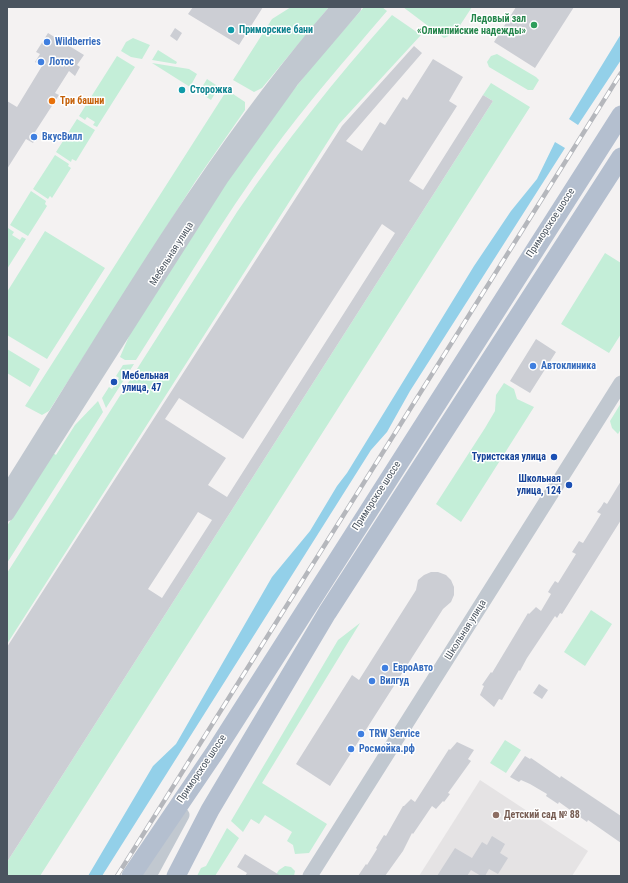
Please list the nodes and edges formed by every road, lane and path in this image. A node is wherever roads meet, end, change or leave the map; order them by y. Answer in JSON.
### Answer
{"nodes":[{"id":1,"x":339,"y":7,"type":"edge"},
{"id":2,"x":354,"y":7,"type":"edge"},
{"id":3,"x":621,"y":115,"type":"edge"},
{"id":4,"x":621,"y":157,"type":"edge"},
{"id":5,"x":621,"y":384,"type":"edge"},
{"id":6,"x":7,"y":493,"type":"edge"},
{"id":7,"x":7,"y":514,"type":"edge"},
{"id":8,"x":215,"y":752,"type":"junction"},
{"id":9,"x":131,"y":876,"type":"edge"},
{"id":10,"x":149,"y":876,"type":"edge"},
{"id":11,"x":176,"y":876,"type":"edge"},
{"id":12,"x":310,"y":876,"type":"edge"}],
"edges":[{"from":1,"to":6,"type":"street","name":"Мебельная улица"},
{"from":2,"to":7,"type":"street","name":"Мебельная улица"},
{"from":3,"to":8,"type":"main road","name":"Приморское шоссе"},
{"from":4,"to":11,"type":"main road","name":"Приморское шоссе"},
{"from":5,"to":12,"type":"street","name":"Школьная улица"},
{"from":8,"to":9,"type":"main road","name":"Приморское шоссе"},
{"from":8,"to":10,"type":"street"}]}
